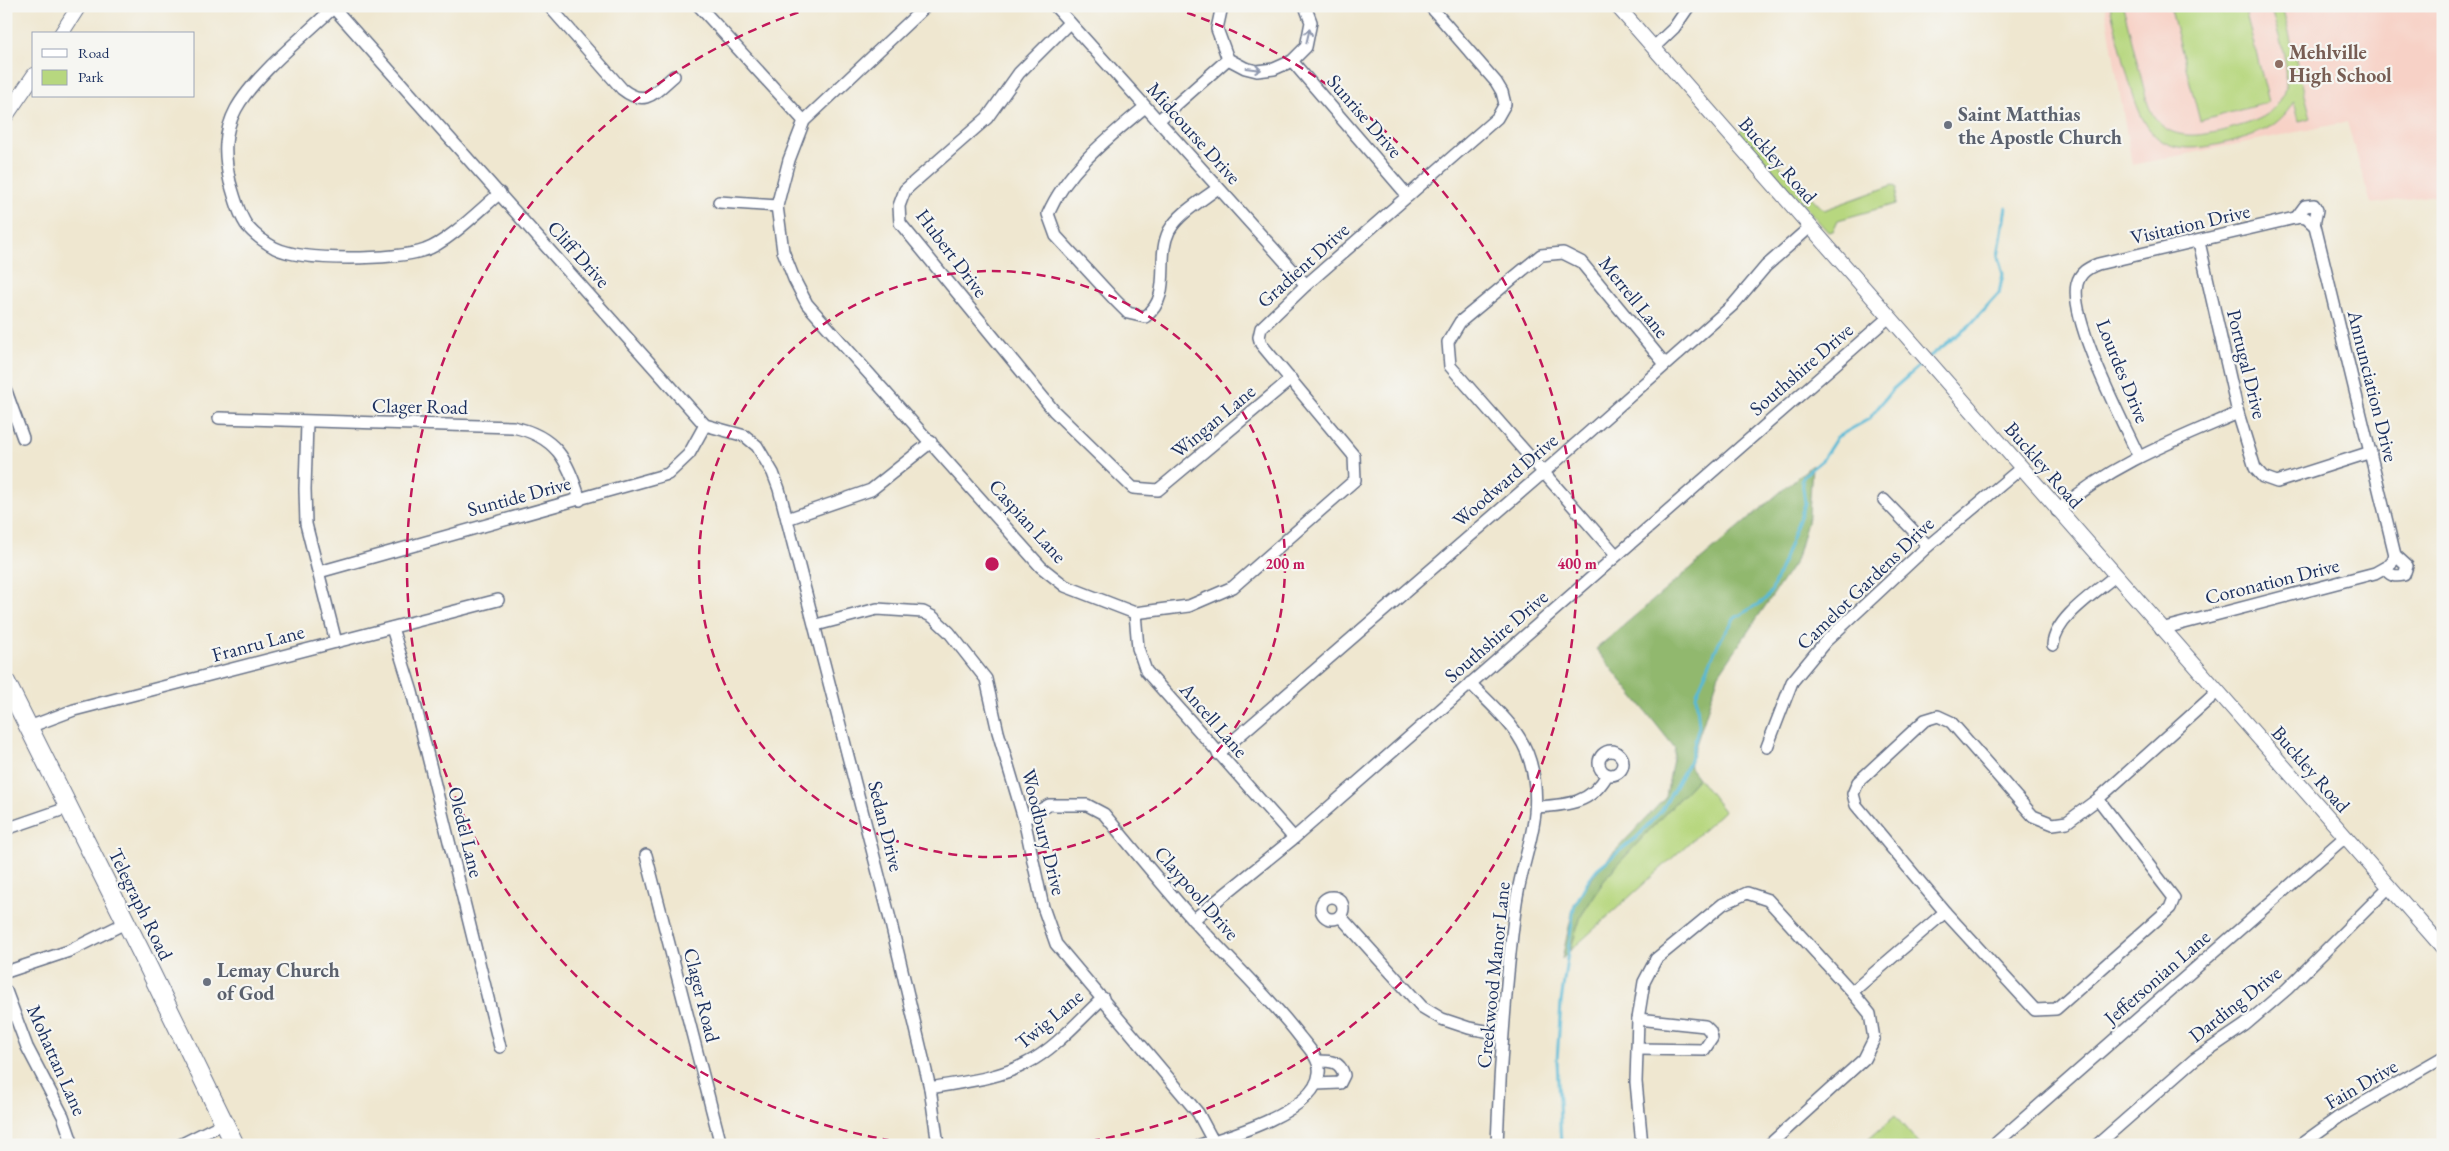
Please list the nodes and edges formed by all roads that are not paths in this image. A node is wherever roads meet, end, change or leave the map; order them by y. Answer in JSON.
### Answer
{"nodes":[{"id":1,"x":79,"y":6,"type":"edge"},
{"id":2,"x":549,"y":6,"type":"edge"},
{"id":3,"x":699,"y":6,"type":"edge"},
{"id":4,"x":926,"y":6,"type":"edge"},
{"id":5,"x":1055,"y":6,"type":"edge"},
{"id":6,"x":1222,"y":6,"type":"edge"},
{"id":7,"x":1305,"y":6,"type":"edge"},
{"id":8,"x":1430,"y":6,"type":"edge"},
{"id":9,"x":1617,"y":6,"type":"edge"},
{"id":10,"x":1689,"y":6,"type":"edge"},
{"id":11,"x":333,"y":7,"type":"edge"},
{"id":12,"x":1069,"y":23,"type":"junction"},
{"id":13,"x":62,"y":32,"type":"edge"},
{"id":14,"x":1653,"y":48,"type":"junction"},
{"id":15,"x":1228,"y":59,"type":"junction"},
{"id":16,"x":1292,"y":61,"type":"junction"},
{"id":17,"x":674,"y":76,"type":"dead end"},
{"id":18,"x":32,"y":78,"type":"edge"},
{"id":19,"x":1145,"y":107,"type":"junction"},
{"id":20,"x":6,"y":116,"type":"edge"},
{"id":21,"x":1159,"y":120,"type":"junction"},
{"id":22,"x":804,"y":121,"type":"junction"},
{"id":23,"x":1218,"y":188,"type":"junction"},
{"id":24,"x":500,"y":193,"type":"junction"},
{"id":25,"x":1408,"y":196,"type":"junction"},
{"id":26,"x":719,"y":202,"type":"dead end"},
{"id":27,"x":777,"y":206,"type":"junction"},
{"id":28,"x":2305,"y":221,"type":"joint"},
{"id":29,"x":1810,"y":227,"type":"junction"},
{"id":30,"x":2199,"y":242,"type":"junction"},
{"id":31,"x":2083,"y":270,"type":"joint"},
{"id":32,"x":1306,"y":285,"type":"junction"},
{"id":33,"x":1889,"y":317,"type":"junction"},
{"id":34,"x":1665,"y":364,"type":"junction"},
{"id":35,"x":1291,"y":380,"type":"junction"},
{"id":36,"x":6,"y":391,"type":"edge"},
{"id":37,"x":2238,"y":413,"type":"junction"},
{"id":38,"x":219,"y":418,"type":"dead end"},
{"id":39,"x":307,"y":422,"type":"junction"},
{"id":40,"x":705,"y":425,"type":"junction"},
{"id":41,"x":23,"y":438,"type":"dead end"},
{"id":42,"x":931,"y":442,"type":"junction"},
{"id":43,"x":2371,"y":452,"type":"junction"},
{"id":44,"x":2138,"y":456,"type":"junction"},
{"id":45,"x":2020,"y":469,"type":"junction"},
{"id":46,"x":1544,"y":472,"type":"junction"},
{"id":47,"x":1355,"y":480,"type":"joint"},
{"id":48,"x":1158,"y":490,"type":"joint"},
{"id":49,"x":580,"y":500,"type":"junction"},
{"id":50,"x":1884,"y":500,"type":"dead end"},
{"id":51,"x":2057,"y":511,"type":"junction"},
{"id":52,"x":787,"y":519,"type":"junction"},
{"id":53,"x":1928,"y":546,"type":"junction"},
{"id":54,"x":1616,"y":555,"type":"junction"},
{"id":55,"x":2390,"y":562,"type":"joint"},
{"id":56,"x":320,"y":572,"type":"junction"},
{"id":57,"x":2115,"y":576,"type":"junction"},
{"id":58,"x":498,"y":600,"type":"dead end"},
{"id":59,"x":1136,"y":613,"type":"junction"},
{"id":60,"x":816,"y":625,"type":"junction"},
{"id":61,"x":392,"y":628,"type":"junction"},
{"id":62,"x":2161,"y":628,"type":"junction"},
{"id":63,"x":336,"y":642,"type":"junction"},
{"id":64,"x":2053,"y":645,"type":"dead end"},
{"id":65,"x":6,"y":682,"type":"edge"},
{"id":66,"x":1470,"y":683,"type":"junction"},
{"id":67,"x":2218,"y":692,"type":"junction"},
{"id":68,"x":29,"y":727,"type":"junction"},
{"id":69,"x":1767,"y":747,"type":"dead end"},
{"id":70,"x":1218,"y":754,"type":"junction"},
{"id":71,"x":1607,"y":775,"type":"dead end"},
{"id":72,"x":2098,"y":799,"type":"junction"},
{"id":73,"x":70,"y":807,"type":"junction"},
{"id":74,"x":1537,"y":808,"type":"junction"},
{"id":75,"x":1024,"y":819,"type":"junction"},
{"id":76,"x":6,"y":829,"type":"edge"},
{"id":77,"x":2345,"y":837,"type":"junction"},
{"id":78,"x":1294,"y":838,"type":"junction"},
{"id":79,"x":646,"y":855,"type":"dead end"},
{"id":80,"x":2389,"y":887,"type":"junction"},
{"id":81,"x":1945,"y":912,"type":"junction"},
{"id":82,"x":1340,"y":916,"type":"dead end"},
{"id":83,"x":1194,"y":920,"type":"junction"},
{"id":84,"x":127,"y":922,"type":"junction"},
{"id":85,"x":2443,"y":948,"type":"edge"},
{"id":86,"x":6,"y":972,"type":"edge"},
{"id":87,"x":6,"y":991,"type":"edge"},
{"id":88,"x":1852,"y":992,"type":"junction"},
{"id":89,"x":1103,"y":998,"type":"junction"},
{"id":90,"x":1638,"y":1019,"type":"junction"},
{"id":91,"x":1502,"y":1034,"type":"junction"},
{"id":92,"x":500,"y":1047,"type":"dead end"},
{"id":93,"x":1637,"y":1049,"type":"junction"},
{"id":94,"x":2443,"y":1057,"type":"edge"},
{"id":95,"x":1318,"y":1061,"type":"junction"},
{"id":96,"x":1316,"y":1084,"type":"junction"},
{"id":97,"x":930,"y":1088,"type":"junction"},
{"id":98,"x":224,"y":1123,"type":"junction"},
{"id":99,"x":1213,"y":1141,"type":"junction"},
{"id":100,"x":73,"y":1145,"type":"edge"},
{"id":101,"x":180,"y":1145,"type":"edge"},
{"id":102,"x":235,"y":1145,"type":"edge"},
{"id":103,"x":721,"y":1145,"type":"edge"},
{"id":104,"x":938,"y":1145,"type":"edge"},
{"id":105,"x":1200,"y":1145,"type":"edge"},
{"id":106,"x":1497,"y":1145,"type":"edge"},
{"id":107,"x":1642,"y":1145,"type":"edge"},
{"id":108,"x":1769,"y":1145,"type":"edge"},
{"id":109,"x":1994,"y":1145,"type":"edge"},
{"id":110,"x":2097,"y":1145,"type":"edge"},
{"id":111,"x":2300,"y":1145,"type":"edge"}],
"edges":[{"from":1,"to":13,"type":"street"},
{"from":2,"to":17,"type":"street"},
{"from":3,"to":22,"type":"street"},
{"from":4,"to":22,"type":"street"},
{"from":5,"to":12,"type":"street","name":"Midcourse Drive"},
{"from":6,"to":15,"type":"street"},
{"from":16,"to":7,"type":"street","one_way":true},
{"from":8,"to":25,"type":"street","name":"Gradient Drive"},
{"from":9,"to":14,"type":"street","name":"Buckley Road"},
{"from":10,"to":14,"type":"street"},
{"from":11,"to":24,"type":"street","name":"Cliff Drive"},
{"from":11,"to":24,"type":"street"},
{"from":12,"to":19,"type":"street","name":"Midcourse Drive"},
{"from":12,"to":48,"type":"street","name":"Hubert Drive"},
{"from":14,"to":29,"type":"street","name":"Buckley Road"},
{"from":15,"to":16,"type":"street","one_way":true},
{"from":15,"to":21,"type":"street"},
{"from":16,"to":25,"type":"street","name":"Sunrise Drive"},
{"from":18,"to":20,"type":"street"},
{"from":19,"to":21,"type":"street","name":"Midcourse Drive"},
{"from":19,"to":23,"type":"street"},
{"from":21,"to":23,"type":"street","name":"Midcourse Drive"},
{"from":22,"to":27,"type":"street"},
{"from":23,"to":32,"type":"street","name":"Midcourse Drive"},
{"from":24,"to":40,"type":"street","name":"Cliff Drive"},
{"from":25,"to":32,"type":"street","name":"Gradient Drive"},
{"from":26,"to":27,"type":"street"},
{"from":27,"to":42,"type":"street","name":"Caspian Lane"},
{"from":28,"to":30,"type":"street","name":"Visitation Drive"},
{"from":28,"to":43,"type":"street","name":"Annunciation Drive"},
{"from":29,"to":33,"type":"street","name":"Buckley Road"},
{"from":29,"to":34,"type":"street","name":"Woodward Drive"},
{"from":30,"to":31,"type":"street","name":"Visitation Drive"},
{"from":30,"to":37,"type":"street","name":"Portugal Drive"},
{"from":31,"to":44,"type":"street","name":"Lourdes Drive"},
{"from":32,"to":35,"type":"street","name":"Gradient Drive"},
{"from":33,"to":45,"type":"street","name":"Buckley Road"},
{"from":33,"to":54,"type":"street","name":"Southshire Drive"},
{"from":34,"to":46,"type":"street","name":"Woodward Drive"},
{"from":34,"to":46,"type":"street","name":"Merrell Lane"},
{"from":35,"to":47,"type":"street","name":"Gradient Drive"},
{"from":35,"to":48,"type":"street","name":"Wingan Lane"},
{"from":36,"to":41,"type":"street"},
{"from":37,"to":43,"type":"street","name":"Portugal Drive"},
{"from":37,"to":44,"type":"street"},
{"from":38,"to":39,"type":"street","name":"Clager Road"},
{"from":39,"to":49,"type":"street","name":"Clager Road"},
{"from":39,"to":56,"type":"street"},
{"from":40,"to":49,"type":"street","name":"Suntide Drive"},
{"from":40,"to":52,"type":"street"},
{"from":42,"to":52,"type":"street"},
{"from":42,"to":59,"type":"street","name":"Caspian Lane"},
{"from":43,"to":55,"type":"street","name":"Annunciation Drive"},
{"from":44,"to":51,"type":"street"},
{"from":45,"to":51,"type":"street","name":"Buckley Road"},
{"from":45,"to":53,"type":"street","name":"Camelot Gardens Drive"},
{"from":46,"to":54,"type":"street"},
{"from":46,"to":70,"type":"street","name":"Woodward Drive"},
{"from":47,"to":59,"type":"street","name":"Caspian Lane"},
{"from":49,"to":56,"type":"street","name":"Suntide Drive"},
{"from":50,"to":53,"type":"street"},
{"from":51,"to":57,"type":"street","name":"Buckley Road"},
{"from":52,"to":60,"type":"street","name":"Sedan Drive"},
{"from":53,"to":69,"type":"street","name":"Camelot Gardens Drive"},
{"from":54,"to":66,"type":"street","name":"Southshire Drive"},
{"from":55,"to":62,"type":"street","name":"Coronation Drive"},
{"from":56,"to":63,"type":"street"},
{"from":57,"to":62,"type":"street","name":"Buckley Road"},
{"from":57,"to":64,"type":"street"},
{"from":58,"to":61,"type":"street","name":"Franru Lane"},
{"from":59,"to":70,"type":"street","name":"Ancell Lane"},
{"from":60,"to":75,"type":"street","name":"Woodbury Drive"},
{"from":60,"to":97,"type":"street","name":"Sedan Drive"},
{"from":61,"to":63,"type":"street","name":"Franru Lane"},
{"from":61,"to":92,"type":"street","name":"Oledel Lane"},
{"from":62,"to":67,"type":"street","name":"Buckley Road"},
{"from":63,"to":68,"type":"street","name":"Franru Lane"},
{"from":65,"to":68,"type":"main road","name":"Telegraph Road"},
{"from":66,"to":74,"type":"street","name":"Creekwood Manor Lane"},
{"from":66,"to":78,"type":"street","name":"Southshire Drive"},
{"from":67,"to":72,"type":"street"},
{"from":67,"to":77,"type":"street","name":"Buckley Road"},
{"from":68,"to":73,"type":"main road","name":"Telegraph Road"},
{"from":70,"to":78,"type":"street","name":"Ancell Lane"},
{"from":71,"to":74,"type":"street"},
{"from":72,"to":81,"type":"street"},
{"from":72,"to":81,"type":"street"},
{"from":73,"to":76,"type":"street"},
{"from":73,"to":84,"type":"main road","name":"Telegraph Road"},
{"from":74,"to":91,"type":"street","name":"Creekwood Manor Lane"},
{"from":75,"to":83,"type":"street","name":"Claypool Drive"},
{"from":75,"to":89,"type":"street","name":"Woodbury Drive"},
{"from":77,"to":80,"type":"street","name":"Buckley Road"},
{"from":77,"to":109,"type":"street","name":"Jeffersonian Lane"},
{"from":78,"to":83,"type":"street","name":"Southshire Drive"},
{"from":79,"to":103,"type":"street","name":"Clager Road"},
{"from":80,"to":85,"type":"street","name":"Buckley Road"},
{"from":80,"to":110,"type":"street","name":"Darding Drive"},
{"from":81,"to":88,"type":"street"},
{"from":82,"to":91,"type":"street"},
{"from":83,"to":95,"type":"street","name":"Claypool Drive"},
{"from":84,"to":86,"type":"street"},
{"from":84,"to":98,"type":"main road","name":"Telegraph Road"},
{"from":87,"to":100,"type":"street","name":"Mohattan Lane"},
{"from":88,"to":90,"type":"street"},
{"from":88,"to":108,"type":"street"},
{"from":89,"to":97,"type":"street","name":"Twig Lane"},
{"from":89,"to":99,"type":"street","name":"Woodbury Drive"},
{"from":90,"to":93,"type":"street"},
{"from":90,"to":93,"type":"street"},
{"from":91,"to":106,"type":"street","name":"Creekwood Manor Lane"},
{"from":93,"to":107,"type":"street"},
{"from":94,"to":111,"type":"street","name":"Fain Drive"},
{"from":95,"to":96,"type":"street"},
{"from":95,"to":96,"type":"street"},
{"from":96,"to":99,"type":"street"},
{"from":97,"to":104,"type":"street","name":"Sedan Drive"},
{"from":98,"to":101,"type":"street"},
{"from":98,"to":102,"type":"main road","name":"Telegraph Road"},
{"from":99,"to":105,"type":"street"}]}
